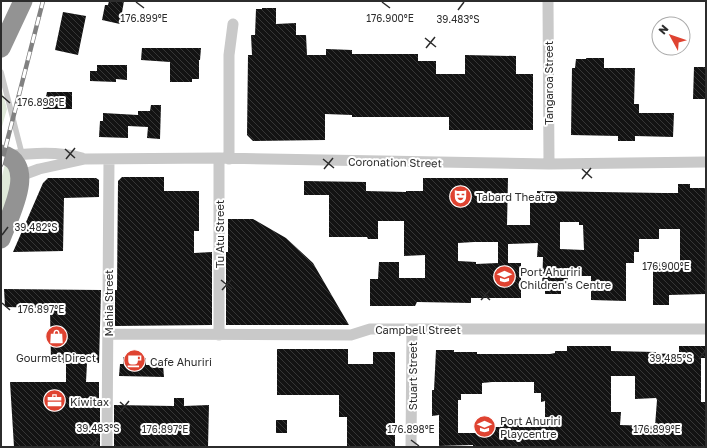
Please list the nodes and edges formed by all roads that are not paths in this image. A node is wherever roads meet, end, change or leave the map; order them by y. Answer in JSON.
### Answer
{"nodes":[{"id":1,"x":23,"y":1,"type":"edge"},
{"id":2,"x":548,"y":1,"type":"edge"},
{"id":3,"x":233,"y":24,"type":"dead end"},
{"id":4,"x":1,"y":48,"type":"edge"},
{"id":5,"x":1,"y":72,"type":"edge"},
{"id":6,"x":10,"y":155,"type":"edge"},
{"id":7,"x":224,"y":158,"type":"junction"},
{"id":8,"x":85,"y":159,"type":"junction"},
{"id":9,"x":109,"y":159,"type":"junction"},
{"id":10,"x":706,"y":162,"type":"edge"},
{"id":11,"x":548,"y":164,"type":"junction"},
{"id":12,"x":20,"y":176,"type":"junction"},
{"id":13,"x":1,"y":239,"type":"edge"},
{"id":14,"x":412,"y":329,"type":"junction"},
{"id":15,"x":706,"y":329,"type":"edge"},
{"id":16,"x":108,"y":334,"type":"junction"},
{"id":17,"x":219,"y":335,"type":"junction"},
{"id":18,"x":107,"y":447,"type":"edge"},
{"id":19,"x":411,"y":447,"type":"edge"}],
"edges":[{"from":1,"to":4,"type":"highway"},
{"from":2,"to":11,"type":"street","name":"Tangaroa Street"},
{"from":3,"to":7,"type":"street","name":"Tu Atu Street"},
{"from":5,"to":6,"type":"lane"},
{"from":6,"to":8,"type":"street","name":"Coronation Street"},
{"from":6,"to":12,"type":"highway"},
{"from":7,"to":9,"type":"street","name":"Coronation Street"},
{"from":7,"to":11,"type":"street","name":"Coronation Street"},
{"from":7,"to":17,"type":"street","name":"Tu Atu Street"},
{"from":8,"to":9,"type":"street","name":"Coronation Street"},
{"from":8,"to":12,"type":"street","name":"Coronation Street"},
{"from":9,"to":16,"type":"street","name":"Mahia Street"},
{"from":10,"to":11,"type":"street","name":"Coronation Street"},
{"from":12,"to":13,"type":"highway"},
{"from":14,"to":15,"type":"street","name":"Campbell Street"},
{"from":14,"to":17,"type":"street","name":"Campbell Street"},
{"from":14,"to":19,"type":"street","name":"Stuart Street"},
{"from":16,"to":17,"type":"street","name":"Campbell Street"},
{"from":16,"to":18,"type":"street","name":"Mahia Street"}]}
